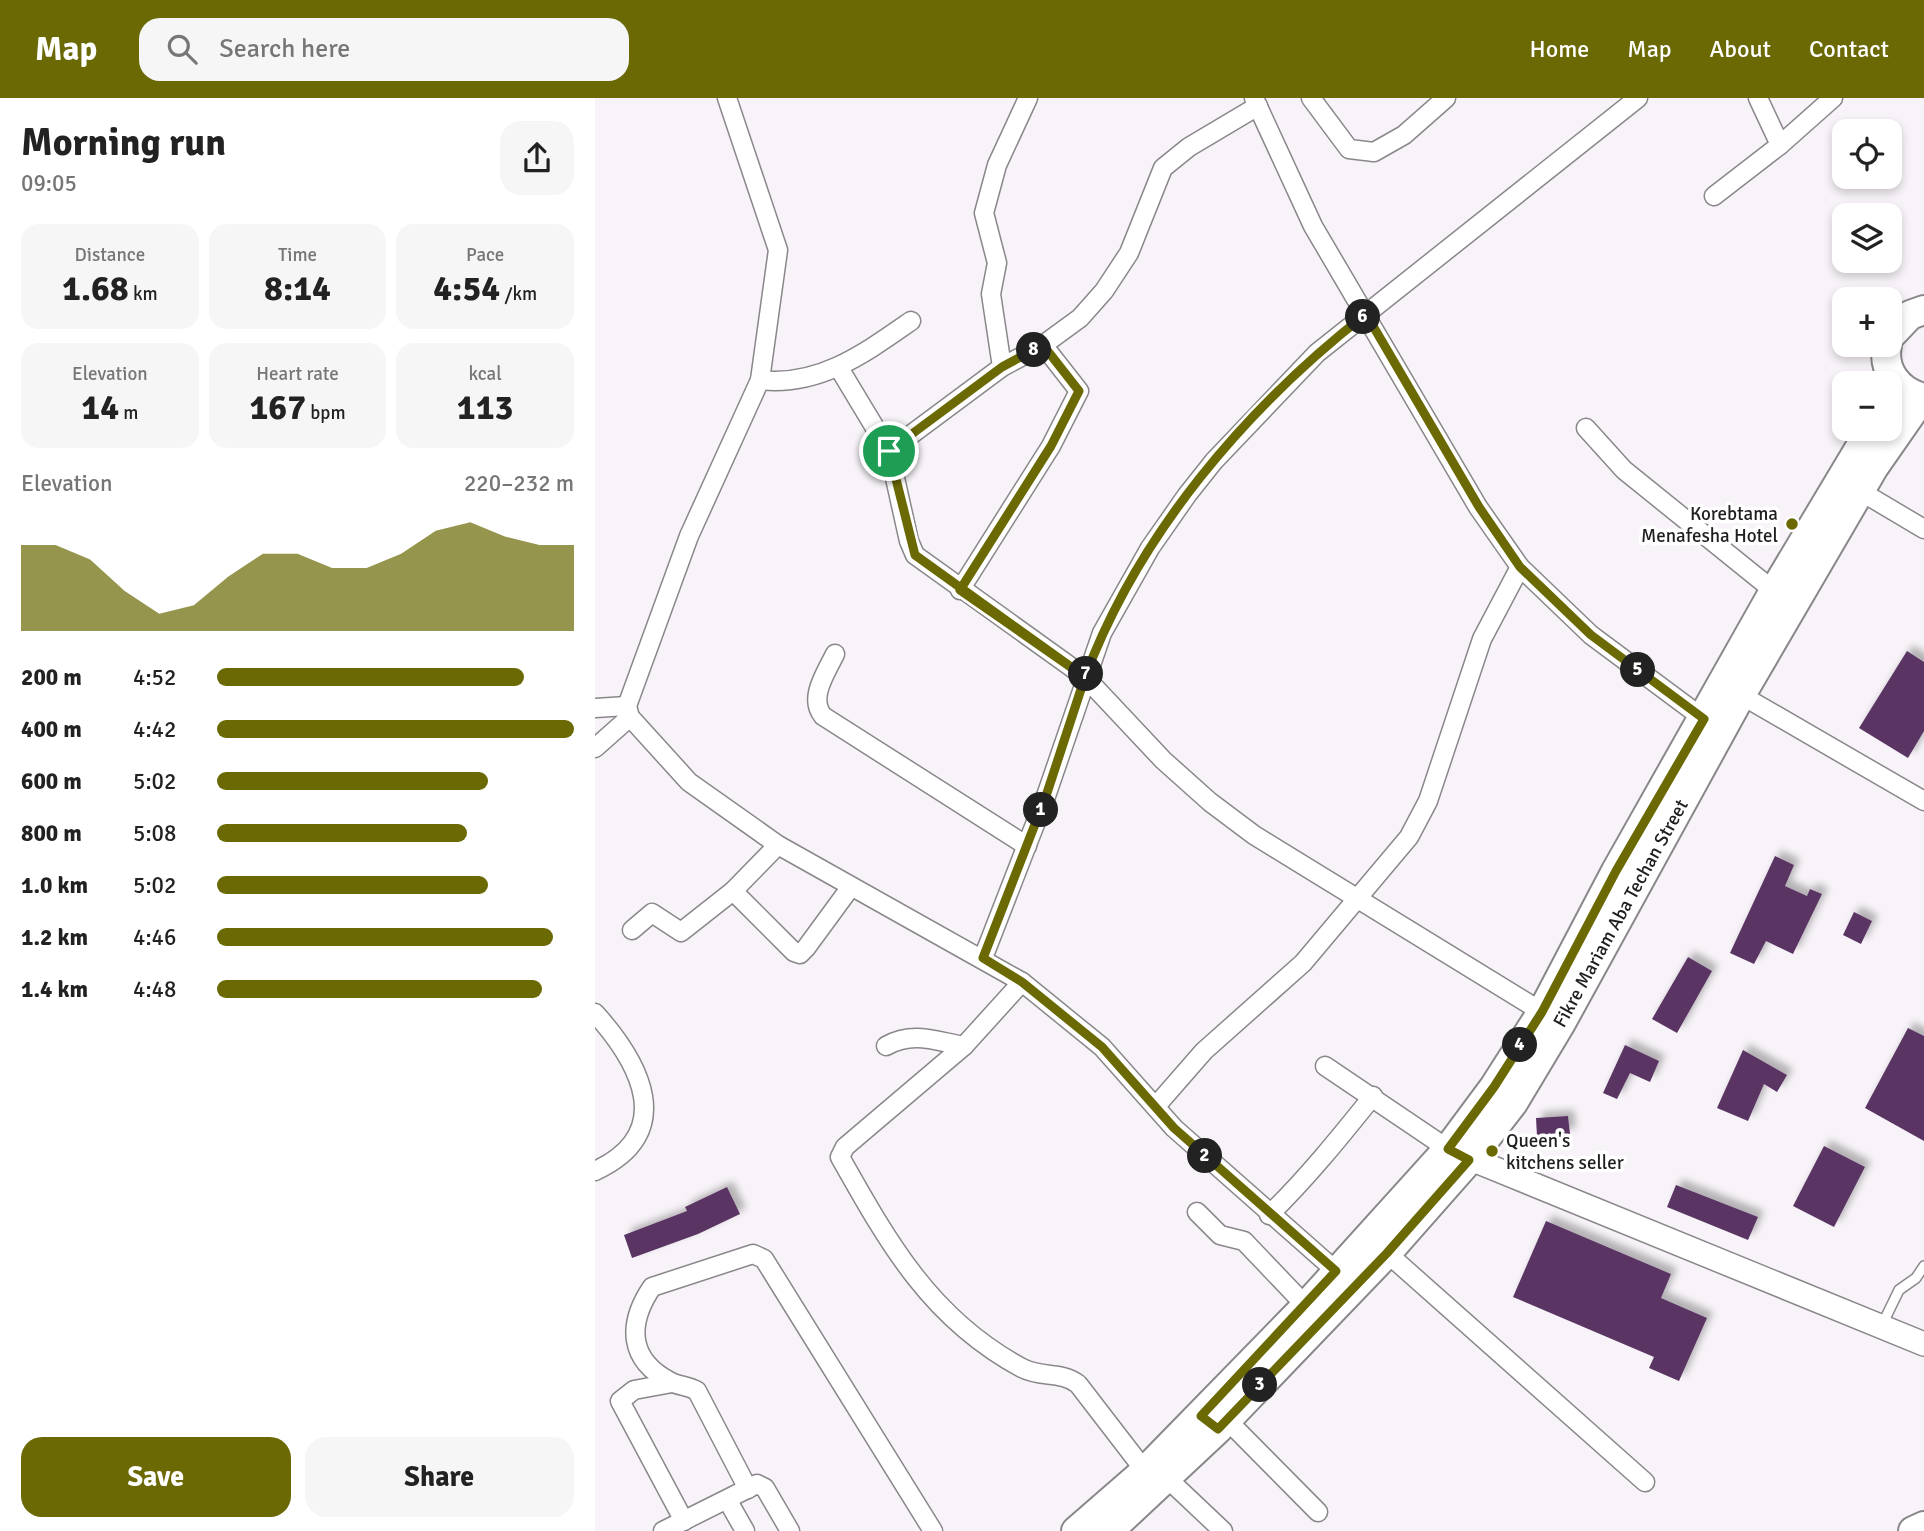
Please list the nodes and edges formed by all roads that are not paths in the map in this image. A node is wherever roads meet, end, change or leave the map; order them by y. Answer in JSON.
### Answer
{"nodes":[{"id":1,"x":727,"y":98,"type":"edge"},
{"id":2,"x":1028,"y":98,"type":"edge"},
{"id":3,"x":1311,"y":98,"type":"edge"},
{"id":4,"x":1446,"y":98,"type":"edge"},
{"id":5,"x":1638,"y":98,"type":"edge"},
{"id":6,"x":1758,"y":98,"type":"edge"},
{"id":7,"x":1833,"y":98,"type":"edge"},
{"id":8,"x":1256,"y":102,"type":"edge"},
{"id":9,"x":1780,"y":145,"type":"junction"},
{"id":10,"x":1714,"y":196,"type":"dead end"},
{"id":11,"x":1924,"y":310,"type":"edge"},
{"id":12,"x":1366,"y":314,"type":"junction"},
{"id":13,"x":911,"y":321,"type":"dead end"},
{"id":14,"x":1902,"y":323,"type":"edge"},
{"id":15,"x":1043,"y":345,"type":"junction"},
{"id":16,"x":1002,"y":367,"type":"junction"},
{"id":17,"x":839,"y":368,"type":"junction"},
{"id":18,"x":760,"y":380,"type":"junction"},
{"id":19,"x":1902,"y":388,"type":"edge"},
{"id":20,"x":1923,"y":398,"type":"edge"},
{"id":21,"x":1586,"y":428,"type":"dead end"},
{"id":22,"x":1864,"y":441,"type":"edge"},
{"id":23,"x":889,"y":451,"type":"junction"},
{"id":24,"x":1860,"y":491,"type":"junction"},
{"id":25,"x":1924,"y":530,"type":"edge"},
{"id":26,"x":1520,"y":567,"type":"junction"},
{"id":27,"x":960,"y":590,"type":"junction"},
{"id":28,"x":1774,"y":591,"type":"junction"},
{"id":29,"x":835,"y":654,"type":"dead end"},
{"id":30,"x":1085,"y":677,"type":"junction"},
{"id":31,"x":1741,"y":695,"type":"junction"},
{"id":32,"x":595,"y":708,"type":"edge"},
{"id":33,"x":628,"y":712,"type":"junction"},
{"id":34,"x":1704,"y":719,"type":"junction"},
{"id":35,"x":595,"y":748,"type":"edge"},
{"id":36,"x":1924,"y":801,"type":"edge"},
{"id":37,"x":778,"y":845,"type":"junction"},
{"id":38,"x":1027,"y":846,"type":"junction"},
{"id":39,"x":850,"y":888,"type":"junction"},
{"id":40,"x":733,"y":891,"type":"junction"},
{"id":41,"x":1360,"y":899,"type":"junction"},
{"id":42,"x":632,"y":930,"type":"dead end"},
{"id":43,"x":983,"y":958,"type":"junction"},
{"id":44,"x":1022,"y":982,"type":"junction"},
{"id":45,"x":1542,"y":1012,"type":"junction"},
{"id":46,"x":595,"y":1013,"type":"edge"},
{"id":47,"x":886,"y":1046,"type":"dead end"},
{"id":48,"x":964,"y":1046,"type":"junction"},
{"id":49,"x":1325,"y":1066,"type":"dead end"},
{"id":50,"x":1373,"y":1096,"type":"junction"},
{"id":51,"x":1156,"y":1106,"type":"junction"},
{"id":52,"x":1458,"y":1155,"type":"junction"},
{"id":53,"x":595,"y":1171,"type":"edge"},
{"id":54,"x":1197,"y":1212,"type":"dead end"},
{"id":55,"x":1269,"y":1215,"type":"junction"},
{"id":56,"x":1387,"y":1253,"type":"junction"},
{"id":57,"x":1924,"y":1266,"type":"edge"},
{"id":58,"x":1336,"y":1271,"type":"junction"},
{"id":59,"x":1307,"y":1306,"type":"junction"},
{"id":60,"x":1882,"y":1326,"type":"junction"},
{"id":61,"x":1924,"y":1344,"type":"edge"},
{"id":62,"x":672,"y":1383,"type":"junction"},
{"id":63,"x":1215,"y":1422,"type":"junction"},
{"id":64,"x":1157,"y":1475,"type":"junction"},
{"id":65,"x":1645,"y":1482,"type":"dead end"},
{"id":66,"x":748,"y":1489,"type":"junction"},
{"id":67,"x":728,"y":1501,"type":"junction"},
{"id":68,"x":1318,"y":1512,"type":"dead end"},
{"id":69,"x":684,"y":1521,"type":"junction"},
{"id":70,"x":1924,"y":1526,"type":"edge"},
{"id":71,"x":663,"y":1531,"type":"edge"},
{"id":72,"x":745,"y":1531,"type":"edge"},
{"id":73,"x":790,"y":1531,"type":"edge"},
{"id":74,"x":933,"y":1531,"type":"edge"},
{"id":75,"x":1076,"y":1531,"type":"edge"},
{"id":76,"x":1109,"y":1531,"type":"edge"},
{"id":77,"x":1223,"y":1531,"type":"edge"},
{"id":78,"x":1913,"y":1531,"type":"edge"}],
"edges":[{"from":1,"to":18,"type":"street"},
{"from":2,"to":16,"type":"street"},
{"from":3,"to":4,"type":"street"},
{"from":5,"to":12,"type":"street"},
{"from":6,"to":9,"type":"street"},
{"from":7,"to":9,"type":"street"},
{"from":8,"to":12,"type":"street"},
{"from":8,"to":15,"type":"street"},
{"from":9,"to":10,"type":"street"},
{"from":11,"to":14,"type":"main road"},
{"from":12,"to":26,"type":"street"},
{"from":12,"to":30,"type":"street"},
{"from":13,"to":17,"type":"street"},
{"from":15,"to":16,"type":"street"},
{"from":15,"to":27,"type":"street"},
{"from":16,"to":23,"type":"street"},
{"from":17,"to":18,"type":"street"},
{"from":17,"to":23,"type":"street"},
{"from":18,"to":33,"type":"street"},
{"from":19,"to":20,"type":"main road"},
{"from":20,"to":24,"type":"main road","name":"Fikre Mariam Aba Techan Street"},
{"from":21,"to":28,"type":"street"},
{"from":22,"to":28,"type":"main road","name":"Fikre Mariam Aba Techan Street"},
{"from":23,"to":27,"type":"street"},
{"from":24,"to":25,"type":"street"},
{"from":24,"to":31,"type":"main road","name":"Fikre Mariam Aba Techan Street"},
{"from":26,"to":34,"type":"street"},
{"from":26,"to":41,"type":"street"},
{"from":27,"to":30,"type":"street"},
{"from":28,"to":34,"type":"main road","name":"Fikre Mariam Aba Techan Street"},
{"from":29,"to":38,"type":"street"},
{"from":30,"to":38,"type":"street"},
{"from":30,"to":41,"type":"street"},
{"from":31,"to":36,"type":"street"},
{"from":31,"to":52,"type":"main road","name":"Fikre Mariam Aba Techan Street"},
{"from":32,"to":33,"type":"street"},
{"from":33,"to":35,"type":"street"},
{"from":33,"to":37,"type":"street"},
{"from":34,"to":45,"type":"main road","name":"Fikre Mariam Aba Techan Street"},
{"from":37,"to":39,"type":"street"},
{"from":37,"to":40,"type":"street"},
{"from":38,"to":43,"type":"street"},
{"from":39,"to":40,"type":"street"},
{"from":39,"to":43,"type":"street"},
{"from":40,"to":42,"type":"street"},
{"from":41,"to":45,"type":"street"},
{"from":41,"to":51,"type":"street"},
{"from":43,"to":44,"type":"street"},
{"from":44,"to":48,"type":"street"},
{"from":44,"to":51,"type":"street"},
{"from":45,"to":52,"type":"main road","name":"Fikre Mariam Aba Techan Street"},
{"from":46,"to":53,"type":"street"},
{"from":47,"to":48,"type":"street"},
{"from":48,"to":64,"type":"street"},
{"from":49,"to":50,"type":"street"},
{"from":50,"to":52,"type":"street"},
{"from":50,"to":55,"type":"street"},
{"from":51,"to":55,"type":"street"},
{"from":52,"to":56,"type":"main road","name":"Fikre Mariam Aba Techan Street"},
{"from":52,"to":58,"type":"main road","name":"Fikre Mariam Aba Techan Street"},
{"from":52,"to":60,"type":"street"},
{"from":54,"to":59,"type":"street"},
{"from":55,"to":58,"type":"street"},
{"from":56,"to":63,"type":"main road","name":"Fikre Mariam Aba Techan Street"},
{"from":56,"to":65,"type":"street"},
{"from":57,"to":60,"type":"lane"},
{"from":58,"to":59,"type":"main road","name":"Fikre Mariam Aba Techan Street"},
{"from":59,"to":63,"type":"main road","name":"Fikre Mariam Aba Techan Street"},
{"from":60,"to":61,"type":"street"},
{"from":62,"to":66,"type":"street"},
{"from":62,"to":69,"type":"street"},
{"from":62,"to":74,"type":"street"},
{"from":63,"to":64,"type":"main road","name":"Fikre Mariam Aba Techan Street"},
{"from":63,"to":68,"type":"street"},
{"from":64,"to":75,"type":"main road","name":"Fikre Mariam Aba Techan Street"},
{"from":64,"to":76,"type":"main road","name":"Fikre Mariam Aba Techan Street"},
{"from":64,"to":77,"type":"street"},
{"from":66,"to":67,"type":"street"},
{"from":66,"to":73,"type":"street"},
{"from":67,"to":69,"type":"street"},
{"from":67,"to":72,"type":"street"},
{"from":69,"to":71,"type":"street"},
{"from":70,"to":78,"type":"main road"}]}
